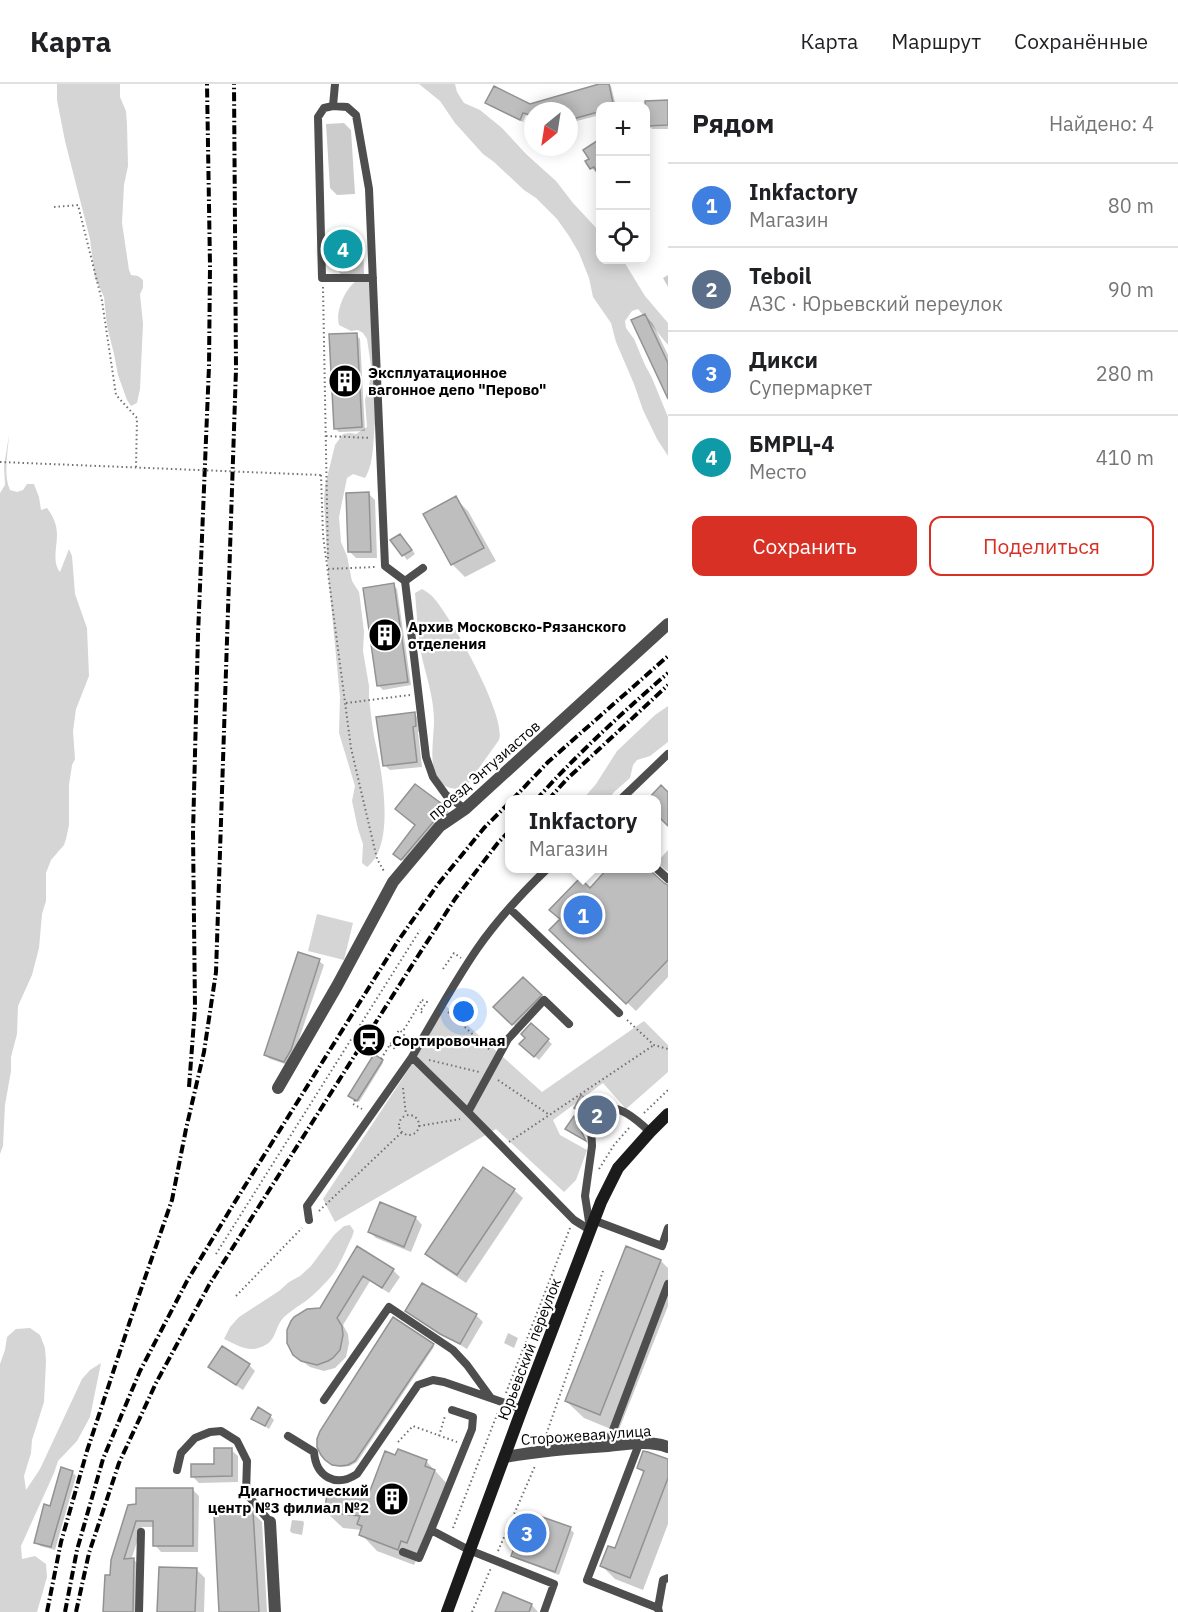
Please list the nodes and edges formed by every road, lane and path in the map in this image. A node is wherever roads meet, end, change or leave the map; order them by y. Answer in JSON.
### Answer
{"nodes":[{"id":1,"x":335,"y":84,"type":"edge"},
{"id":2,"x":333,"y":106,"type":"junction"},
{"id":3,"x":54,"y":207,"type":"dead end"},
{"id":4,"x":322,"y":278,"type":"junction"},
{"id":5,"x":373,"y":278,"type":"junction"},
{"id":6,"x":326,"y":436,"type":"junction"},
{"id":7,"x":379,"y":438,"type":"junction"},
{"id":8,"x":0,"y":462,"type":"edge"},
{"id":9,"x":136,"y":467,"type":"junction"},
{"id":10,"x":385,"y":566,"type":"junction"},
{"id":11,"x":423,"y":568,"type":"dead end"},
{"id":12,"x":328,"y":570,"type":"junction"},
{"id":13,"x":405,"y":581,"type":"junction"},
{"id":14,"x":668,"y":624,"type":"edge"},
{"id":15,"x":419,"y":694,"type":"junction"},
{"id":16,"x":345,"y":703,"type":"junction"},
{"id":17,"x":668,"y":754,"type":"edge"},
{"id":18,"x":625,"y":795,"type":"edge"},
{"id":19,"x":465,"y":809,"type":"junction"},
{"id":20,"x":543,"y":873,"type":"edge"},
{"id":21,"x":393,"y":882,"type":"junction"},
{"id":22,"x":510,"y":909,"type":"junction"},
{"id":23,"x":420,"y":930,"type":"dead end"},
{"id":24,"x":454,"y":953,"type":"dead end"},
{"id":25,"x":443,"y":969,"type":"dead end"},
{"id":26,"x":422,"y":1000,"type":"dead end"},
{"id":27,"x":442,"y":1006,"type":"junction"},
{"id":28,"x":619,"y":1013,"type":"joint"},
{"id":29,"x":569,"y":1024,"type":"dead end"},
{"id":30,"x":404,"y":1035,"type":"dead end"},
{"id":31,"x":390,"y":1045,"type":"junction"},
{"id":32,"x":654,"y":1045,"type":"junction"},
{"id":33,"x":668,"y":1049,"type":"edge"},
{"id":34,"x":412,"y":1057,"type":"junction"},
{"id":35,"x":499,"y":1057,"type":"junction"},
{"id":36,"x":381,"y":1059,"type":"dead end"},
{"id":37,"x":401,"y":1072,"type":"junction"},
{"id":38,"x":489,"y":1075,"type":"junction"},
{"id":39,"x":279,"y":1088,"type":"dead end"},
{"id":40,"x":355,"y":1100,"type":"dead end"},
{"id":41,"x":602,"y":1108,"type":"dead end"},
{"id":42,"x":361,"y":1109,"type":"dead end"},
{"id":43,"x":470,"y":1114,"type":"junction"},
{"id":44,"x":668,"y":1114,"type":"edge"},
{"id":45,"x":406,"y":1115,"type":"junction"},
{"id":46,"x":549,"y":1115,"type":"junction"},
{"id":47,"x":594,"y":1122,"type":"dead end"},
{"id":48,"x":419,"y":1126,"type":"junction"},
{"id":49,"x":402,"y":1132,"type":"junction"},
{"id":50,"x":650,"y":1132,"type":"junction"},
{"id":51,"x":502,"y":1147,"type":"junction"},
{"id":52,"x":309,"y":1220,"type":"junction"},
{"id":53,"x":592,"y":1225,"type":"junction"},
{"id":54,"x":668,"y":1228,"type":"edge"},
{"id":55,"x":666,"y":1243,"type":"edge"},
{"id":56,"x":560,"y":1253,"type":"dead end"},
{"id":57,"x":216,"y":1254,"type":"dead end"},
{"id":58,"x":603,"y":1270,"type":"dead end"},
{"id":59,"x":668,"y":1284,"type":"edge"},
{"id":60,"x":236,"y":1296,"type":"dead end"},
{"id":61,"x":491,"y":1398,"type":"junction"},
{"id":62,"x":324,"y":1400,"type":"dead end"},
{"id":63,"x":502,"y":1403,"type":"junction"},
{"id":64,"x":522,"y":1409,"type":"junction"},
{"id":65,"x":452,"y":1410,"type":"joint"},
{"id":66,"x":288,"y":1436,"type":"dead end"},
{"id":67,"x":439,"y":1436,"type":"junction"},
{"id":68,"x":398,"y":1442,"type":"dead end"},
{"id":69,"x":639,"y":1444,"type":"junction"},
{"id":70,"x":465,"y":1445,"type":"junction"},
{"id":71,"x":607,"y":1446,"type":"junction"},
{"id":72,"x":668,"y":1447,"type":"edge"},
{"id":73,"x":541,"y":1451,"type":"junction"},
{"id":74,"x":505,"y":1457,"type":"junction"},
{"id":75,"x":177,"y":1470,"type":"dead end"},
{"id":76,"x":270,"y":1522,"type":"joint"},
{"id":77,"x":453,"y":1528,"type":"dead end"},
{"id":78,"x":431,"y":1530,"type":"junction"},
{"id":79,"x":141,"y":1532,"type":"dead end"},
{"id":80,"x":469,"y":1550,"type":"junction"},
{"id":81,"x":403,"y":1552,"type":"dead end"},
{"id":82,"x":494,"y":1561,"type":"junction"},
{"id":83,"x":668,"y":1578,"type":"edge"},
{"id":84,"x":658,"y":1610,"type":"edge"},
{"id":85,"x":139,"y":1612,"type":"edge"},
{"id":86,"x":275,"y":1612,"type":"edge"},
{"id":87,"x":447,"y":1612,"type":"edge"},
{"id":88,"x":472,"y":1612,"type":"edge"},
{"id":89,"x":544,"y":1612,"type":"edge"}],
"edges":[{"from":1,"to":2,"type":"lane"},
{"from":2,"to":4,"type":"lane"},
{"from":2,"to":5,"type":"lane"},
{"from":3,"to":9,"type":"path"},
{"from":4,"to":5,"type":"lane"},
{"from":4,"to":6,"type":"path"},
{"from":5,"to":7,"type":"lane"},
{"from":6,"to":7,"type":"path"},
{"from":6,"to":12,"type":"path"},
{"from":7,"to":10,"type":"lane"},
{"from":8,"to":9,"type":"path","bridge":true},
{"from":9,"to":12,"type":"path","bridge":true},
{"from":10,"to":12,"type":"path"},
{"from":10,"to":13,"type":"lane"},
{"from":11,"to":13,"type":"lane"},
{"from":12,"to":16,"type":"path"},
{"from":13,"to":15,"type":"lane"},
{"from":14,"to":19,"type":"street","name":"проезд Энтузиастов"},
{"from":15,"to":16,"type":"path"},
{"from":15,"to":19,"type":"lane"},
{"from":16,"to":21,"type":"path"},
{"from":17,"to":18,"type":"lane"},
{"from":19,"to":21,"type":"street","name":"проезд Энтузиастов"},
{"from":20,"to":22,"type":"lane"},
{"from":21,"to":39,"type":"street","name":"проезд Энтузиастов"},
{"from":22,"to":27,"type":"lane"},
{"from":22,"to":28,"type":"lane"},
{"from":23,"to":57,"type":"path"},
{"from":24,"to":25,"type":"path"},
{"from":26,"to":31,"type":"path"},
{"from":27,"to":34,"type":"lane"},
{"from":27,"to":35,"type":"path"},
{"from":28,"to":32,"type":"path"},
{"from":29,"to":35,"type":"lane"},
{"from":30,"to":31,"type":"path"},
{"from":31,"to":36,"type":"path"},
{"from":32,"to":33,"type":"path"},
{"from":32,"to":46,"type":"path"},
{"from":34,"to":37,"type":"lane"},
{"from":34,"to":38,"type":"path"},
{"from":34,"to":43,"type":"lane"},
{"from":35,"to":38,"type":"lane"},
{"from":37,"to":45,"type":"path"},
{"from":37,"to":52,"type":"lane"},
{"from":38,"to":43,"type":"lane"},
{"from":38,"to":46,"type":"path"},
{"from":40,"to":42,"type":"path"},
{"from":41,"to":50,"type":"lane"},
{"from":43,"to":48,"type":"path"},
{"from":43,"to":51,"type":"lane"},
{"from":44,"to":50,"type":"street","name":"Юрьевский переулок"},
{"from":45,"to":48,"type":"path"},
{"from":45,"to":49,"type":"path"},
{"from":46,"to":51,"type":"path"},
{"from":47,"to":53,"type":"lane"},
{"from":48,"to":49,"type":"path"},
{"from":49,"to":52,"type":"path"},
{"from":50,"to":53,"type":"street","name":"Юрьевский переулок"},
{"from":51,"to":53,"type":"lane"},
{"from":52,"to":60,"type":"path"},
{"from":53,"to":55,"type":"lane"},
{"from":53,"to":64,"type":"street","name":"Юрьевский переулок"},
{"from":54,"to":55,"type":"lane"},
{"from":56,"to":63,"type":"path"},
{"from":58,"to":73,"type":"path"},
{"from":59,"to":71,"type":"lane"},
{"from":61,"to":62,"type":"lane"},
{"from":61,"to":63,"type":"lane"},
{"from":61,"to":66,"type":"lane"},
{"from":63,"to":64,"type":"lane"},
{"from":63,"to":77,"type":"path"},
{"from":64,"to":74,"type":"street","name":"Юрьевский переулок"},
{"from":65,"to":67,"type":"path"},
{"from":65,"to":70,"type":"lane"},
{"from":67,"to":68,"type":"path"},
{"from":67,"to":70,"type":"path"},
{"from":69,"to":71,"type":"street","name":"Сторожевая улица"},
{"from":69,"to":72,"type":"street","name":"Сторожевая улица"},
{"from":69,"to":84,"type":"lane"},
{"from":70,"to":78,"type":"lane"},
{"from":71,"to":73,"type":"street","name":"Сторожевая улица"},
{"from":73,"to":74,"type":"street","name":"Сторожевая улица"},
{"from":73,"to":82,"type":"path"},
{"from":74,"to":80,"type":"street","name":"Юрьевский переулок"},
{"from":75,"to":76,"type":"lane"},
{"from":76,"to":86,"type":"street"},
{"from":78,"to":80,"type":"lane"},
{"from":78,"to":81,"type":"lane"},
{"from":79,"to":85,"type":"lane"},
{"from":80,"to":82,"type":"lane"},
{"from":80,"to":87,"type":"street","name":"Юрьевский переулок"},
{"from":82,"to":88,"type":"path"},
{"from":82,"to":89,"type":"lane"},
{"from":83,"to":84,"type":"lane"}]}
